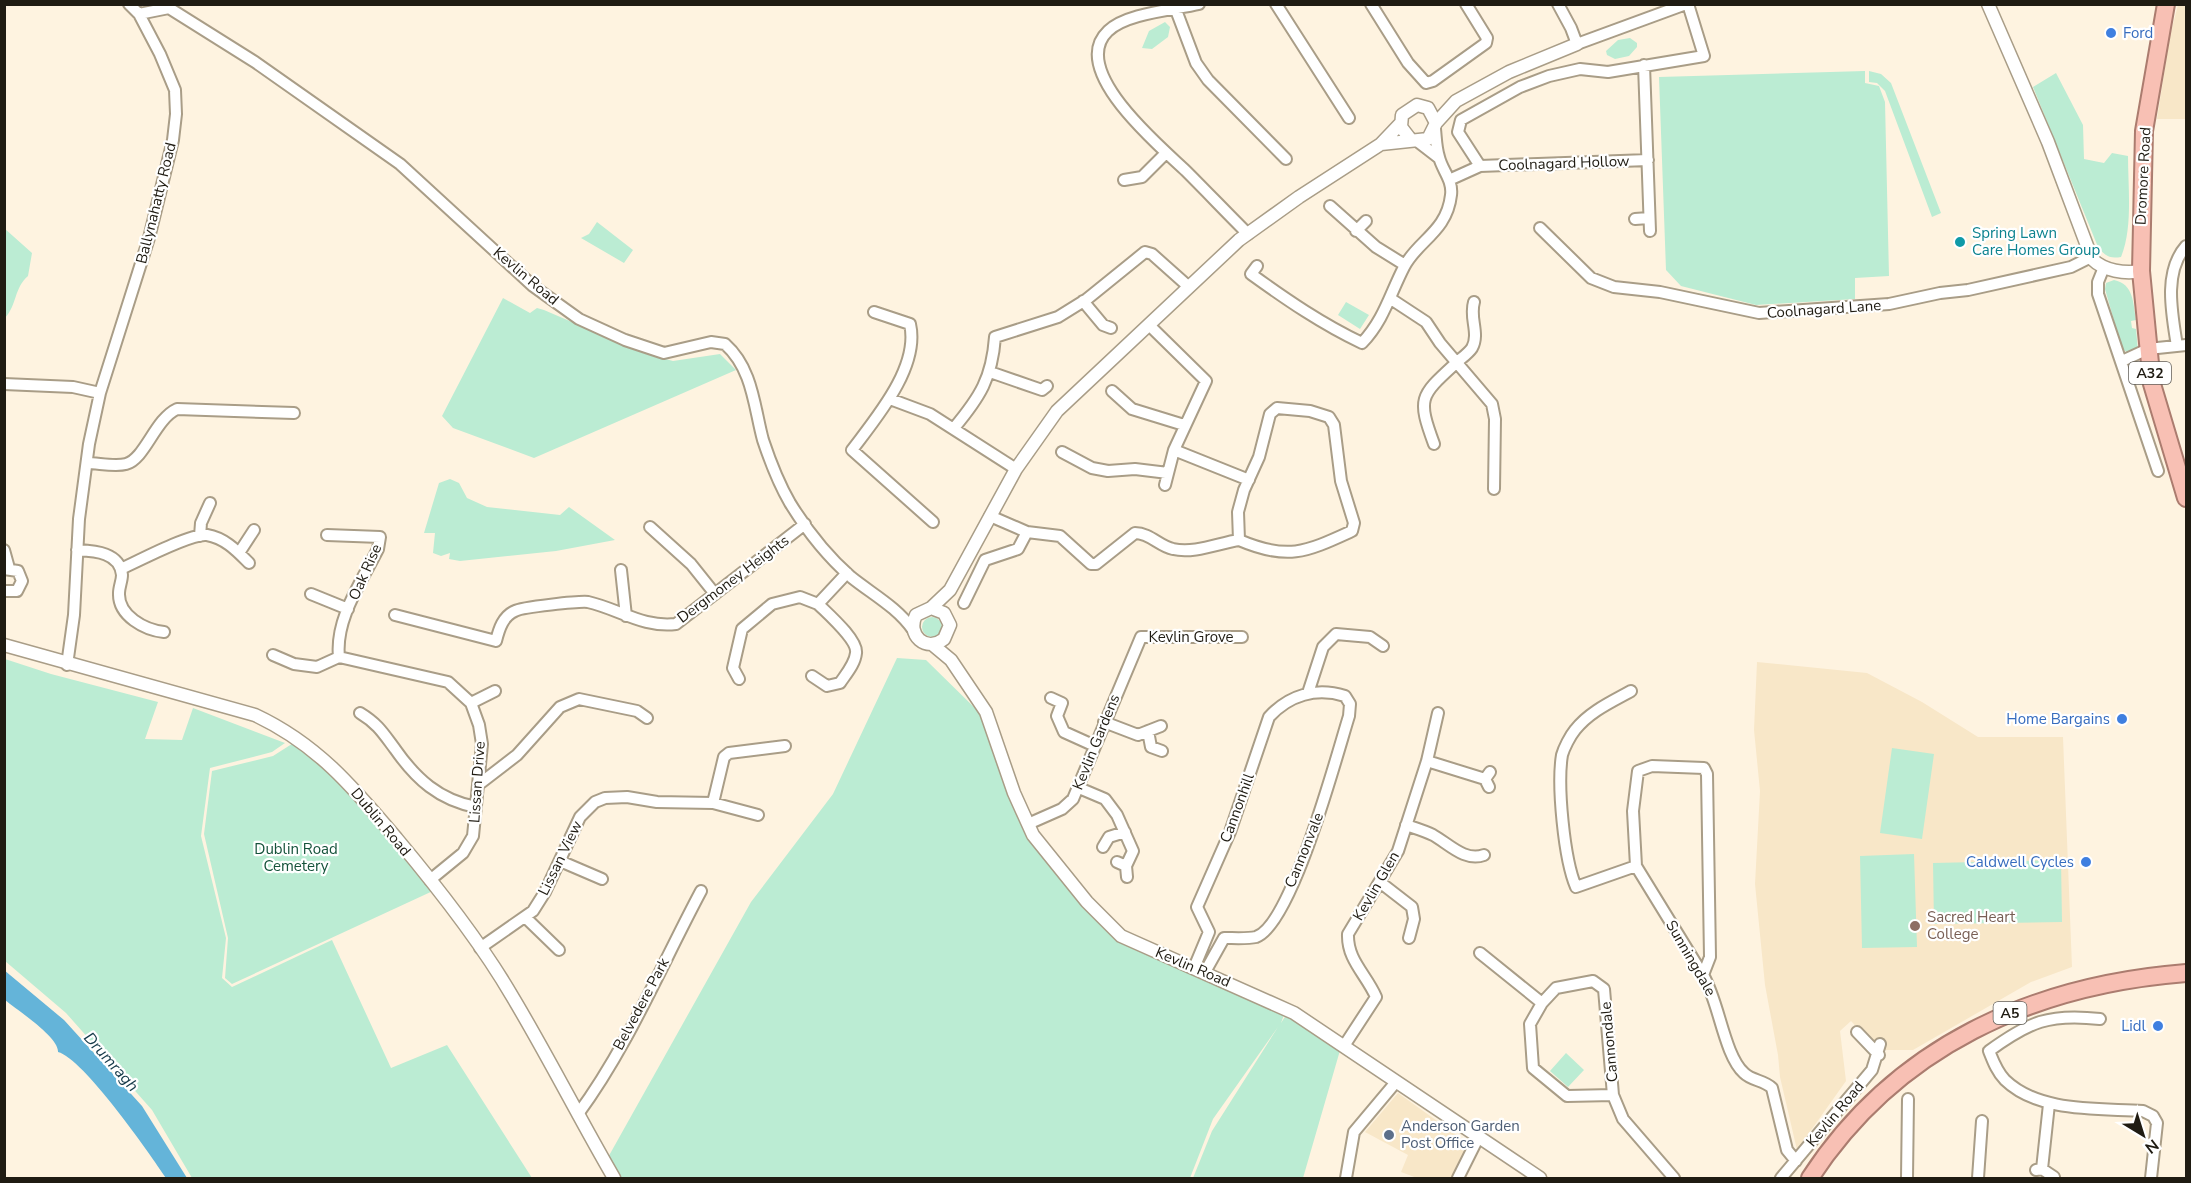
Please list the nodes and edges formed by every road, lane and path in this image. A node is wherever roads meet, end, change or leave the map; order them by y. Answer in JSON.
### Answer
{"nodes":[{"id":1,"x":129,"y":4,"type":"edge"},
{"id":2,"x":1199,"y":4,"type":"edge"},
{"id":3,"x":1276,"y":4,"type":"edge"},
{"id":4,"x":1371,"y":4,"type":"edge"},
{"id":5,"x":1466,"y":4,"type":"edge"},
{"id":6,"x":1558,"y":4,"type":"edge"},
{"id":7,"x":1687,"y":4,"type":"edge"},
{"id":8,"x":1988,"y":4,"type":"edge"},
{"id":9,"x":2166,"y":4,"type":"edge"},
{"id":10,"x":1176,"y":9,"type":"junction"},
{"id":11,"x":139,"y":14,"type":"junction"},
{"id":12,"x":1577,"y":44,"type":"junction"},
{"id":13,"x":1644,"y":65,"type":"junction"},
{"id":14,"x":1456,"y":101,"type":"junction"},
{"id":15,"x":1422,"y":106,"type":"junction"},
{"id":16,"x":1349,"y":118,"type":"dead end"},
{"id":17,"x":1401,"y":123,"type":"junction"},
{"id":18,"x":1436,"y":126,"type":"junction"},
{"id":19,"x":1414,"y":140,"type":"junction"},
{"id":20,"x":1382,"y":144,"type":"junction"},
{"id":21,"x":1166,"y":153,"type":"junction"},
{"id":22,"x":1439,"y":158,"type":"junction"},
{"id":23,"x":1286,"y":159,"type":"dead end"},
{"id":24,"x":1648,"y":160,"type":"junction"},
{"id":25,"x":1480,"y":166,"type":"junction"},
{"id":26,"x":1124,"y":180,"type":"dead end"},
{"id":27,"x":1449,"y":180,"type":"junction"},
{"id":28,"x":1330,"y":206,"type":"dead end"},
{"id":29,"x":1649,"y":218,"type":"junction"},
{"id":30,"x":1635,"y":219,"type":"dead end"},
{"id":31,"x":1366,"y":221,"type":"dead end"},
{"id":32,"x":1539,"y":228,"type":"dead end"},
{"id":33,"x":1356,"y":231,"type":"junction"},
{"id":34,"x":1650,"y":231,"type":"dead end"},
{"id":35,"x":1248,"y":234,"type":"junction"},
{"id":36,"x":2187,"y":246,"type":"edge"},
{"id":37,"x":2091,"y":257,"type":"junction"},
{"id":38,"x":1405,"y":265,"type":"junction"},
{"id":39,"x":1257,"y":266,"type":"dead end"},
{"id":40,"x":2104,"y":267,"type":"junction"},
{"id":41,"x":2141,"y":271,"type":"junction"},
{"id":42,"x":1189,"y":287,"type":"junction"},
{"id":43,"x":1391,"y":299,"type":"junction"},
{"id":44,"x":1083,"y":301,"type":"junction"},
{"id":45,"x":1474,"y":302,"type":"dead end"},
{"id":46,"x":874,"y":312,"type":"dead end"},
{"id":47,"x":1149,"y":325,"type":"junction"},
{"id":48,"x":1111,"y":327,"type":"dead end"},
{"id":49,"x":2182,"y":345,"type":"edge"},
{"id":50,"x":2148,"y":349,"type":"junction"},
{"id":51,"x":2121,"y":361,"type":"junction"},
{"id":52,"x":1456,"y":362,"type":"junction"},
{"id":53,"x":990,"y":372,"type":"junction"},
{"id":54,"x":4,"y":384,"type":"edge"},
{"id":55,"x":1047,"y":386,"type":"dead end"},
{"id":56,"x":1112,"y":391,"type":"dead end"},
{"id":57,"x":100,"y":393,"type":"junction"},
{"id":58,"x":890,"y":399,"type":"junction"},
{"id":59,"x":294,"y":412,"type":"dead end"},
{"id":60,"x":1184,"y":425,"type":"junction"},
{"id":61,"x":954,"y":428,"type":"junction"},
{"id":62,"x":1434,"y":444,"type":"dead end"},
{"id":63,"x":1174,"y":450,"type":"junction"},
{"id":64,"x":1062,"y":452,"type":"dead end"},
{"id":65,"x":87,"y":463,"type":"junction"},
{"id":66,"x":1016,"y":469,"type":"junction"},
{"id":67,"x":2158,"y":471,"type":"dead end"},
{"id":68,"x":1249,"y":480,"type":"junction"},
{"id":69,"x":1494,"y":489,"type":"dead end"},
{"id":70,"x":2187,"y":498,"type":"edge"},
{"id":71,"x":210,"y":504,"type":"dead end"},
{"id":72,"x":990,"y":516,"type":"junction"},
{"id":73,"x":933,"y":522,"type":"dead end"},
{"id":74,"x":805,"y":524,"type":"junction"},
{"id":75,"x":650,"y":526,"type":"dead end"},
{"id":76,"x":254,"y":530,"type":"dead end"},
{"id":77,"x":1027,"y":532,"type":"junction"},
{"id":78,"x":327,"y":535,"type":"dead end"},
{"id":79,"x":200,"y":536,"type":"junction"},
{"id":80,"x":1239,"y":540,"type":"junction"},
{"id":81,"x":4,"y":550,"type":"edge"},
{"id":82,"x":77,"y":550,"type":"junction"},
{"id":83,"x":239,"y":553,"type":"junction"},
{"id":84,"x":249,"y":563,"type":"dead end"},
{"id":85,"x":7,"y":569,"type":"edge"},
{"id":86,"x":120,"y":569,"type":"junction"},
{"id":87,"x":621,"y":570,"type":"dead end"},
{"id":88,"x":847,"y":573,"type":"junction"},
{"id":89,"x":950,"y":590,"type":"junction"},
{"id":90,"x":4,"y":591,"type":"edge"},
{"id":91,"x":311,"y":594,"type":"dead end"},
{"id":92,"x":715,"y":594,"type":"junction"},
{"id":93,"x":964,"y":603,"type":"dead end"},
{"id":94,"x":819,"y":604,"type":"junction"},
{"id":95,"x":931,"y":608,"type":"junction"},
{"id":96,"x":348,"y":609,"type":"junction"},
{"id":97,"x":897,"y":611,"type":"junction"},
{"id":98,"x":395,"y":615,"type":"dead end"},
{"id":99,"x":916,"y":615,"type":"junction"},
{"id":100,"x":626,"y":616,"type":"junction"},
{"id":101,"x":947,"y":616,"type":"junction"},
{"id":102,"x":913,"y":630,"type":"junction"},
{"id":103,"x":164,"y":632,"type":"dead end"},
{"id":104,"x":948,"y":635,"type":"junction"},
{"id":105,"x":1140,"y":637,"type":"joint"},
{"id":106,"x":1242,"y":637,"type":"dead end"},
{"id":107,"x":4,"y":645,"type":"edge"},
{"id":108,"x":933,"y":645,"type":"junction"},
{"id":109,"x":1383,"y":646,"type":"dead end"},
{"id":110,"x":273,"y":655,"type":"dead end"},
{"id":111,"x":339,"y":657,"type":"junction"},
{"id":112,"x":951,"y":660,"type":"junction"},
{"id":113,"x":67,"y":665,"type":"junction"},
{"id":114,"x":813,"y":676,"type":"dead end"},
{"id":115,"x":739,"y":679,"type":"dead end"},
{"id":116,"x":495,"y":691,"type":"dead end"},
{"id":117,"x":1631,"y":691,"type":"dead end"},
{"id":118,"x":1308,"y":693,"type":"junction"},
{"id":119,"x":1337,"y":693,"type":"joint"},
{"id":120,"x":1051,"y":698,"type":"dead end"},
{"id":121,"x":471,"y":703,"type":"junction"},
{"id":122,"x":360,"y":713,"type":"dead end"},
{"id":123,"x":1438,"y":713,"type":"dead end"},
{"id":124,"x":647,"y":718,"type":"dead end"},
{"id":125,"x":1104,"y":722,"type":"junction"},
{"id":126,"x":1161,"y":726,"type":"dead end"},
{"id":127,"x":1148,"y":731,"type":"junction"},
{"id":128,"x":785,"y":746,"type":"dead end"},
{"id":129,"x":1095,"y":746,"type":"junction"},
{"id":130,"x":1162,"y":752,"type":"dead end"},
{"id":131,"x":1427,"y":760,"type":"junction"},
{"id":132,"x":1488,"y":779,"type":"dead end"},
{"id":133,"x":478,"y":785,"type":"junction"},
{"id":134,"x":1079,"y":788,"type":"junction"},
{"id":135,"x":713,"y":803,"type":"junction"},
{"id":136,"x":476,"y":807,"type":"junction"},
{"id":137,"x":758,"y":815,"type":"dead end"},
{"id":138,"x":1028,"y":824,"type":"junction"},
{"id":139,"x":1406,"y":825,"type":"junction"},
{"id":140,"x":1125,"y":832,"type":"junction"},
{"id":141,"x":1104,"y":847,"type":"dead end"},
{"id":142,"x":1479,"y":860,"type":"dead end"},
{"id":143,"x":560,"y":861,"type":"junction"},
{"id":144,"x":1636,"y":866,"type":"junction"},
{"id":145,"x":1123,"y":868,"type":"dead end"},
{"id":146,"x":602,"y":879,"type":"dead end"},
{"id":147,"x":430,"y":880,"type":"junction"},
{"id":148,"x":1381,"y":883,"type":"junction"},
{"id":149,"x":701,"y":891,"type":"dead end"},
{"id":150,"x":526,"y":918,"type":"junction"},
{"id":151,"x":1410,"y":941,"type":"dead end"},
{"id":152,"x":480,"y":948,"type":"junction"},
{"id":153,"x":559,"y":951,"type":"dead end"},
{"id":154,"x":1480,"y":953,"type":"dead end"},
{"id":155,"x":1200,"y":970,"type":"junction"},
{"id":156,"x":2187,"y":973,"type":"edge"},
{"id":157,"x":1703,"y":975,"type":"junction"},
{"id":158,"x":1542,"y":1003,"type":"junction"},
{"id":159,"x":2100,"y":1019,"type":"dead end"},
{"id":160,"x":1857,"y":1032,"type":"dead end"},
{"id":161,"x":1344,"y":1046,"type":"junction"},
{"id":162,"x":1396,"y":1082,"type":"junction"},
{"id":163,"x":1613,"y":1095,"type":"junction"},
{"id":164,"x":1908,"y":1099,"type":"dead end"},
{"id":165,"x":2049,"y":1104,"type":"junction"},
{"id":166,"x":578,"y":1114,"type":"junction"},
{"id":167,"x":1982,"y":1121,"type":"dead end"},
{"id":168,"x":1478,"y":1138,"type":"junction"},
{"id":169,"x":1796,"y":1161,"type":"junction"},
{"id":170,"x":2054,"y":1178,"type":"edge"},
{"id":171,"x":614,"y":1179,"type":"edge"},
{"id":172,"x":1346,"y":1179,"type":"edge"},
{"id":173,"x":1458,"y":1179,"type":"edge"},
{"id":174,"x":1539,"y":1179,"type":"edge"},
{"id":175,"x":1674,"y":1179,"type":"edge"},
{"id":176,"x":1781,"y":1179,"type":"edge"},
{"id":177,"x":1810,"y":1179,"type":"edge"},
{"id":178,"x":1907,"y":1179,"type":"edge"},
{"id":179,"x":1978,"y":1179,"type":"edge"},
{"id":180,"x":2151,"y":1179,"type":"edge"}],
"edges":[{"from":1,"to":11,"type":"street","name":"Ballynahatty Road"},
{"from":2,"to":10,"type":"street"},
{"from":3,"to":16,"type":"street"},
{"from":4,"to":5,"type":"street"},
{"from":6,"to":12,"type":"street"},
{"from":7,"to":12,"type":"street"},
{"from":7,"to":13,"type":"street","name":"Coolnagard Hollow"},
{"from":8,"to":37,"type":"street"},
{"from":9,"to":41,"type":"highway","name":"Dromore Road","number":"A32"},
{"from":10,"to":21,"type":"street"},
{"from":10,"to":23,"type":"street"},
{"from":11,"to":57,"type":"street","name":"Ballynahatty Road"},
{"from":11,"to":74,"type":"street","name":"Kevlin Road"},
{"from":12,"to":14,"type":"street"},
{"from":13,"to":24,"type":"street"},
{"from":13,"to":25,"type":"street","name":"Coolnagard Hollow"},
{"from":14,"to":15,"type":"street"},
{"from":14,"to":18,"type":"street"},
{"from":15,"to":17,"type":"street"},
{"from":15,"to":18,"type":"street"},
{"from":17,"to":19,"type":"street"},
{"from":17,"to":20,"type":"street"},
{"from":18,"to":19,"type":"street"},
{"from":18,"to":22,"type":"street"},
{"from":19,"to":20,"type":"street"},
{"from":19,"to":22,"type":"street"},
{"from":20,"to":35,"type":"street"},
{"from":21,"to":26,"type":"street"},
{"from":21,"to":35,"type":"street"},
{"from":22,"to":27,"type":"street"},
{"from":24,"to":25,"type":"street","name":"Coolnagard Hollow"},
{"from":24,"to":29,"type":"street"},
{"from":25,"to":27,"type":"street","name":"Coolnagard Hollow"},
{"from":27,"to":38,"type":"street"},
{"from":28,"to":33,"type":"street"},
{"from":29,"to":30,"type":"street"},
{"from":29,"to":34,"type":"street"},
{"from":31,"to":33,"type":"street"},
{"from":32,"to":37,"type":"street","name":"Coolnagard Lane"},
{"from":33,"to":38,"type":"street"},
{"from":35,"to":42,"type":"street"},
{"from":36,"to":49,"type":"street"},
{"from":37,"to":40,"type":"street"},
{"from":38,"to":43,"type":"street"},
{"from":39,"to":43,"type":"street"},
{"from":40,"to":41,"type":"street"},
{"from":40,"to":51,"type":"street"},
{"from":41,"to":50,"type":"highway","name":"Dromore Road","number":"A32"},
{"from":42,"to":44,"type":"street"},
{"from":42,"to":47,"type":"street"},
{"from":43,"to":52,"type":"street"},
{"from":44,"to":48,"type":"street"},
{"from":44,"to":53,"type":"street"},
{"from":45,"to":52,"type":"street"},
{"from":46,"to":58,"type":"street"},
{"from":47,"to":60,"type":"street"},
{"from":47,"to":66,"type":"street"},
{"from":49,"to":50,"type":"street"},
{"from":50,"to":51,"type":"street"},
{"from":50,"to":70,"type":"highway","name":"Dromore Road","number":"A32"},
{"from":51,"to":67,"type":"street"},
{"from":52,"to":62,"type":"street"},
{"from":52,"to":69,"type":"street"},
{"from":53,"to":55,"type":"street"},
{"from":53,"to":61,"type":"street"},
{"from":54,"to":57,"type":"street"},
{"from":56,"to":60,"type":"street"},
{"from":57,"to":65,"type":"street","name":"Ballynahatty Road"},
{"from":58,"to":61,"type":"street"},
{"from":58,"to":73,"type":"street"},
{"from":59,"to":65,"type":"street"},
{"from":60,"to":63,"type":"street"},
{"from":61,"to":66,"type":"street"},
{"from":63,"to":64,"type":"street"},
{"from":63,"to":68,"type":"street"},
{"from":65,"to":82,"type":"street","name":"Ballynahatty Road"},
{"from":66,"to":72,"type":"street"},
{"from":68,"to":80,"type":"street"},
{"from":68,"to":80,"type":"street"},
{"from":71,"to":79,"type":"street"},
{"from":72,"to":77,"type":"street"},
{"from":72,"to":89,"type":"street"},
{"from":74,"to":88,"type":"street","name":"Kevlin Road"},
{"from":74,"to":92,"type":"street","name":"Dergmoney Heights"},
{"from":75,"to":92,"type":"street"},
{"from":76,"to":83,"type":"street"},
{"from":77,"to":80,"type":"street"},
{"from":77,"to":93,"type":"street"},
{"from":78,"to":96,"type":"street","name":"Oak Rise"},
{"from":79,"to":83,"type":"street"},
{"from":79,"to":86,"type":"street"},
{"from":81,"to":85,"type":"street"},
{"from":82,"to":86,"type":"street"},
{"from":82,"to":113,"type":"street","name":"Ballynahatty Road"},
{"from":83,"to":84,"type":"street"},
{"from":85,"to":90,"type":"street"},
{"from":86,"to":103,"type":"street"},
{"from":87,"to":100,"type":"street"},
{"from":88,"to":94,"type":"street"},
{"from":88,"to":97,"type":"street","name":"Kevlin Road"},
{"from":89,"to":95,"type":"street"},
{"from":89,"to":101,"type":"street"},
{"from":91,"to":96,"type":"street"},
{"from":92,"to":100,"type":"street","name":"Dergmoney Heights"},
{"from":94,"to":114,"type":"street"},
{"from":94,"to":115,"type":"street"},
{"from":95,"to":99,"type":"street"},
{"from":95,"to":101,"type":"street"},
{"from":96,"to":111,"type":"street","name":"Oak Rise"},
{"from":97,"to":99,"type":"street","name":"Kevlin Road"},
{"from":97,"to":102,"type":"street","name":"Kevlin Road"},
{"from":98,"to":100,"type":"street","name":"Dergmoney Heights"},
{"from":99,"to":102,"type":"street"},
{"from":101,"to":104,"type":"street"},
{"from":102,"to":108,"type":"street"},
{"from":104,"to":108,"type":"street"},
{"from":104,"to":112,"type":"street","name":"Kevlin Road"},
{"from":105,"to":106,"type":"street","name":"Kevlin Grove"},
{"from":105,"to":125,"type":"street","name":"Kevlin Gardens"},
{"from":107,"to":113,"type":"street","name":"Dublin Road"},
{"from":108,"to":112,"type":"street","name":"Kevlin Road"},
{"from":109,"to":118,"type":"street"},
{"from":110,"to":111,"type":"street"},
{"from":111,"to":121,"type":"street"},
{"from":112,"to":138,"type":"street","name":"Kevlin Road"},
{"from":113,"to":147,"type":"street","name":"Dublin Road"},
{"from":116,"to":121,"type":"street"},
{"from":117,"to":144,"type":"street"},
{"from":118,"to":119,"type":"street","name":"Cannonhill"},
{"from":118,"to":155,"type":"street","name":"Cannonhill"},
{"from":119,"to":155,"type":"street","name":"Cannonvale"},
{"from":120,"to":129,"type":"street"},
{"from":121,"to":133,"type":"street","name":"Lissan Drive"},
{"from":122,"to":136,"type":"street"},
{"from":123,"to":131,"type":"street","name":"Kevlin Glen"},
{"from":124,"to":133,"type":"street"},
{"from":125,"to":127,"type":"street"},
{"from":125,"to":129,"type":"street","name":"Kevlin Gardens"},
{"from":126,"to":127,"type":"street"},
{"from":127,"to":130,"type":"street"},
{"from":128,"to":135,"type":"street"},
{"from":129,"to":134,"type":"street","name":"Kevlin Gardens"},
{"from":131,"to":132,"type":"street"},
{"from":131,"to":139,"type":"street","name":"Kevlin Glen"},
{"from":133,"to":136,"type":"street","name":"Lissan Drive"},
{"from":134,"to":138,"type":"street","name":"Kevlin Gardens"},
{"from":134,"to":140,"type":"street"},
{"from":135,"to":137,"type":"street","name":"Lissan View"},
{"from":135,"to":143,"type":"street","name":"Lissan View"},
{"from":136,"to":147,"type":"street","name":"Lissan Drive"},
{"from":138,"to":155,"type":"street","name":"Kevlin Road"},
{"from":139,"to":142,"type":"street"},
{"from":139,"to":148,"type":"street","name":"Kevlin Glen"},
{"from":140,"to":141,"type":"street"},
{"from":140,"to":145,"type":"street"},
{"from":143,"to":146,"type":"street"},
{"from":143,"to":150,"type":"street","name":"Lissan View"},
{"from":144,"to":157,"type":"street","name":"Sunningdale"},
{"from":144,"to":157,"type":"street","name":"Sunningdale"},
{"from":147,"to":152,"type":"street","name":"Dublin Road"},
{"from":148,"to":151,"type":"street"},
{"from":148,"to":161,"type":"street","name":"Kevlin Glen"},
{"from":149,"to":166,"type":"street","name":"Belvedere Park"},
{"from":150,"to":152,"type":"street","name":"Lissan View"},
{"from":150,"to":153,"type":"street"},
{"from":152,"to":166,"type":"street","name":"Dublin Road"},
{"from":154,"to":158,"type":"street"},
{"from":155,"to":161,"type":"street","name":"Kevlin Road"},
{"from":156,"to":177,"type":"highway","number":"A5"},
{"from":157,"to":169,"type":"street","name":"Sunningdale"},
{"from":158,"to":163,"type":"street","name":"Cannondale"},
{"from":158,"to":163,"type":"street","name":"Cannondale"},
{"from":159,"to":165,"type":"street"},
{"from":160,"to":169,"type":"street","name":"Kevlin Road"},
{"from":161,"to":162,"type":"street","name":"Kevlin Road"},
{"from":162,"to":168,"type":"street","name":"Kevlin Road"},
{"from":162,"to":172,"type":"street"},
{"from":163,"to":175,"type":"street","name":"Cannondale"},
{"from":164,"to":178,"type":"street"},
{"from":165,"to":170,"type":"street"},
{"from":165,"to":180,"type":"street"},
{"from":166,"to":171,"type":"street","name":"Dublin Road"},
{"from":167,"to":179,"type":"street"},
{"from":168,"to":173,"type":"street"},
{"from":168,"to":174,"type":"street","name":"Kevlin Road"},
{"from":169,"to":176,"type":"street","name":"Kevlin Road"}]}
